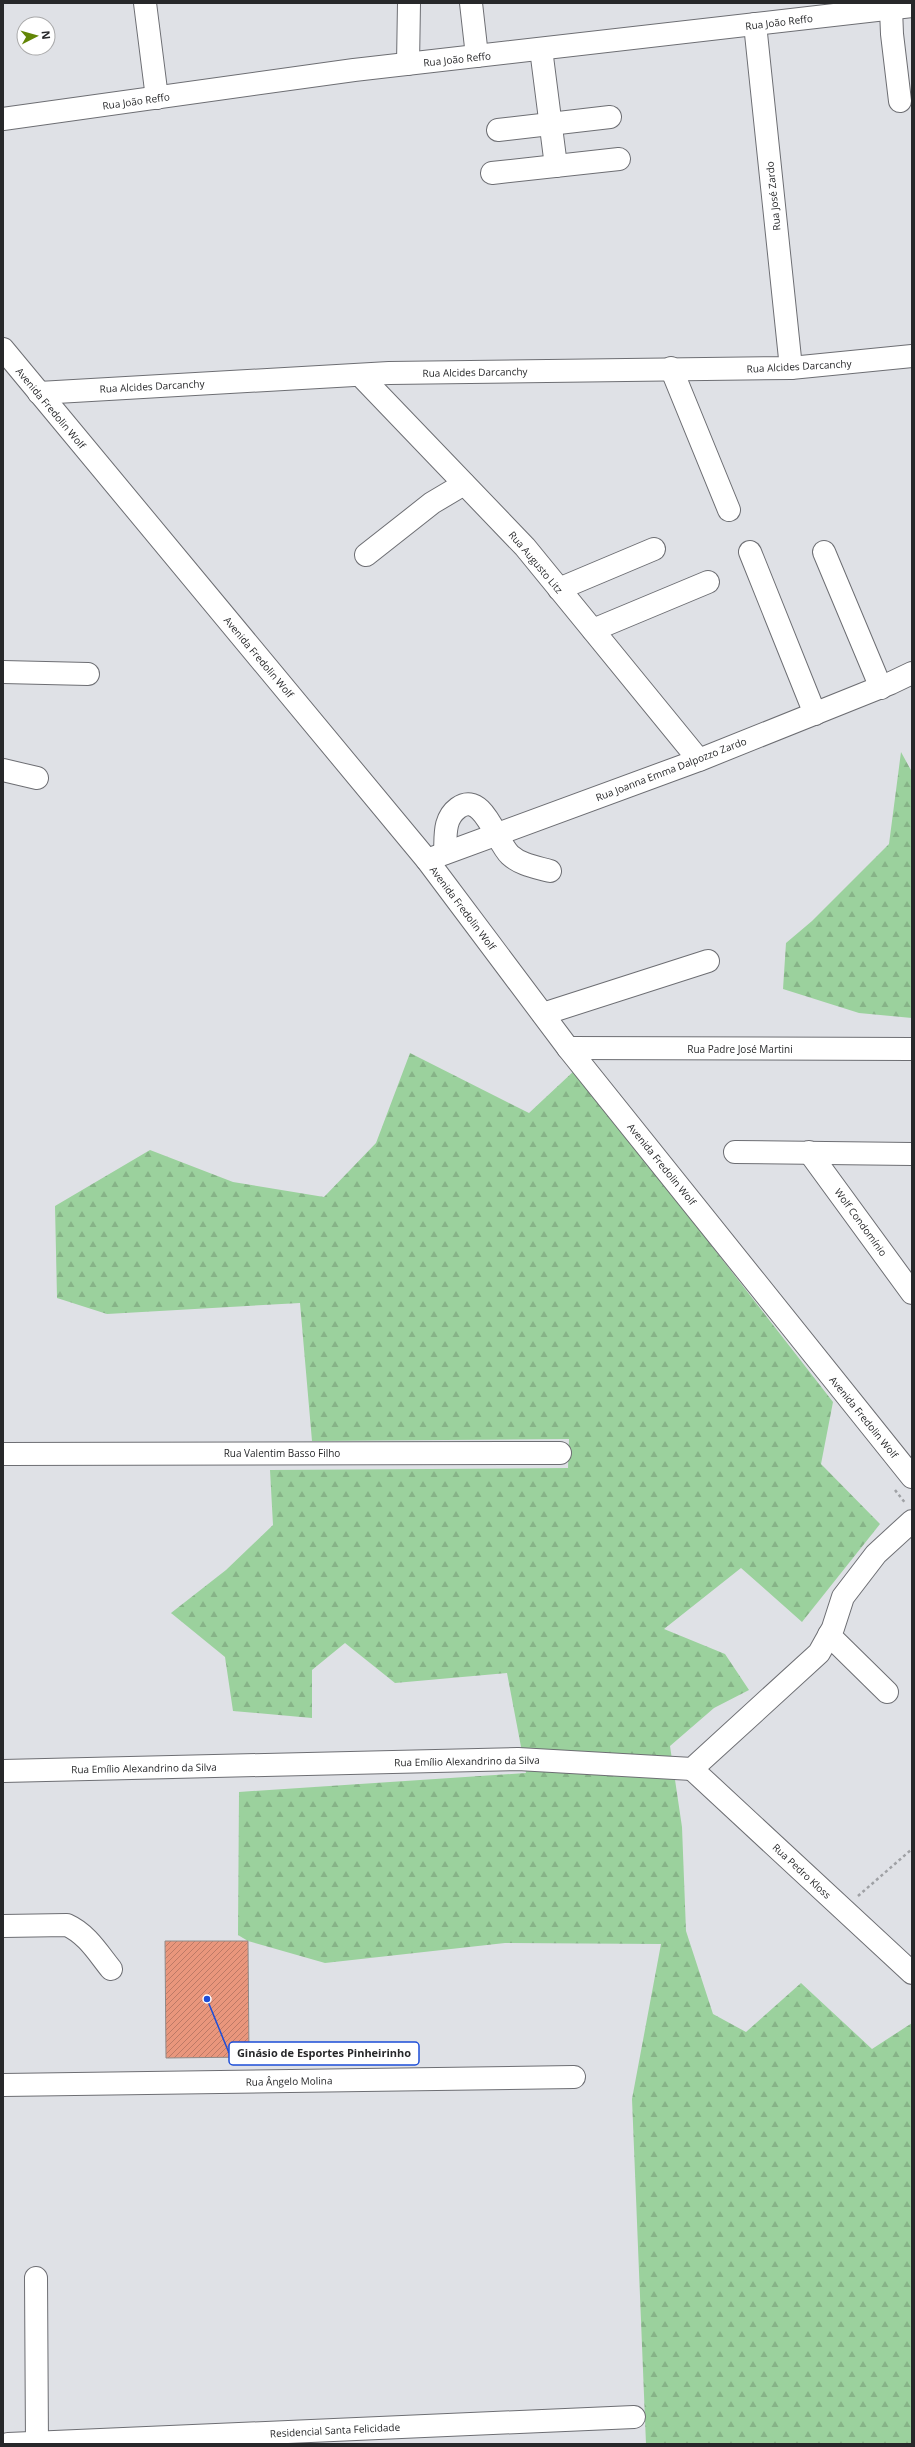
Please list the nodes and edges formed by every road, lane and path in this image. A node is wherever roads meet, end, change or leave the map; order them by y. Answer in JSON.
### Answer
{"nodes":[{"id":1,"x":145,"y":3,"type":"edge"},
{"id":2,"x":409,"y":3,"type":"edge"},
{"id":3,"x":471,"y":3,"type":"edge"},
{"id":4,"x":902,"y":8,"type":"edge"},
{"id":5,"x":755,"y":24,"type":"junction"},
{"id":6,"x":542,"y":49,"type":"junction"},
{"id":7,"x":477,"y":56,"type":"junction"},
{"id":8,"x":408,"y":64,"type":"junction"},
{"id":9,"x":157,"y":98,"type":"junction"},
{"id":10,"x":900,"y":101,"type":"dead end"},
{"id":11,"x":610,"y":117,"type":"dead end"},
{"id":12,"x":3,"y":119,"type":"edge"},
{"id":13,"x":550,"y":124,"type":"junction"},
{"id":14,"x":498,"y":130,"type":"dead end"},
{"id":15,"x":619,"y":159,"type":"dead end"},
{"id":16,"x":556,"y":166,"type":"junction"},
{"id":17,"x":492,"y":173,"type":"dead end"},
{"id":18,"x":3,"y":349,"type":"edge"},
{"id":19,"x":912,"y":356,"type":"edge"},
{"id":20,"x":671,"y":368,"type":"junction"},
{"id":21,"x":791,"y":368,"type":"junction"},
{"id":22,"x":360,"y":375,"type":"junction"},
{"id":23,"x":39,"y":393,"type":"junction"},
{"id":24,"x":464,"y":484,"type":"junction"},
{"id":25,"x":728,"y":510,"type":"dead end"},
{"id":26,"x":654,"y":549,"type":"dead end"},
{"id":27,"x":750,"y":552,"type":"dead end"},
{"id":28,"x":824,"y":552,"type":"dead end"},
{"id":29,"x":366,"y":555,"type":"dead end"},
{"id":30,"x":708,"y":582,"type":"dead end"},
{"id":31,"x":559,"y":588,"type":"junction"},
{"id":32,"x":593,"y":630,"type":"junction"},
{"id":33,"x":3,"y":672,"type":"edge"},
{"id":34,"x":912,"y":673,"type":"edge"},
{"id":35,"x":88,"y":674,"type":"dead end"},
{"id":36,"x":881,"y":688,"type":"junction"},
{"id":37,"x":815,"y":714,"type":"junction"},
{"id":38,"x":699,"y":760,"type":"junction"},
{"id":39,"x":3,"y":770,"type":"edge"},
{"id":40,"x":38,"y":778,"type":"dead end"},
{"id":41,"x":495,"y":835,"type":"junction"},
{"id":42,"x":436,"y":856,"type":"junction"},
{"id":43,"x":550,"y":871,"type":"dead end"},
{"id":44,"x":708,"y":961,"type":"dead end"},
{"id":45,"x":543,"y":1014,"type":"junction"},
{"id":46,"x":568,"y":1048,"type":"junction"},
{"id":47,"x":912,"y":1049,"type":"edge"},
{"id":48,"x":735,"y":1152,"type":"dead end"},
{"id":49,"x":809,"y":1152,"type":"junction"},
{"id":50,"x":912,"y":1154,"type":"edge"},
{"id":51,"x":912,"y":1293,"type":"edge"},
{"id":52,"x":560,"y":1453,"type":"dead end"},
{"id":53,"x":3,"y":1454,"type":"edge"},
{"id":54,"x":912,"y":1477,"type":"edge"},
{"id":55,"x":912,"y":1521,"type":"edge"},
{"id":56,"x":829,"y":1635,"type":"junction"},
{"id":57,"x":887,"y":1692,"type":"dead end"},
{"id":58,"x":692,"y":1769,"type":"junction"},
{"id":59,"x":3,"y":1771,"type":"edge"},
{"id":60,"x":912,"y":1849,"type":"edge"},
{"id":61,"x":843,"y":1909,"type":"junction"},
{"id":62,"x":3,"y":1926,"type":"edge"},
{"id":63,"x":111,"y":1969,"type":"dead end"},
{"id":64,"x":912,"y":1973,"type":"edge"},
{"id":65,"x":574,"y":2077,"type":"dead end"},
{"id":66,"x":3,"y":2085,"type":"edge"},
{"id":67,"x":36,"y":2278,"type":"dead end"},
{"id":68,"x":634,"y":2417,"type":"dead end"},
{"id":69,"x":36,"y":2443,"type":"edge"},
{"id":70,"x":8,"y":2444,"type":"edge"}],
"edges":[{"from":1,"to":9,"type":"street"},
{"from":2,"to":8,"type":"street"},
{"from":3,"to":7,"type":"street"},
{"from":4,"to":5,"type":"street","name":"Rua João Reffo"},
{"from":4,"to":10,"type":"street"},
{"from":5,"to":6,"type":"street","name":"Rua João Reffo"},
{"from":5,"to":21,"type":"street","name":"Rua José Zardo"},
{"from":6,"to":7,"type":"street","name":"Rua João Reffo"},
{"from":6,"to":13,"type":"street"},
{"from":7,"to":8,"type":"street","name":"Rua João Reffo"},
{"from":8,"to":9,"type":"street","name":"Rua João Reffo"},
{"from":9,"to":12,"type":"street","name":"Rua João Reffo"},
{"from":11,"to":13,"type":"street"},
{"from":13,"to":14,"type":"street"},
{"from":13,"to":16,"type":"street"},
{"from":15,"to":16,"type":"street"},
{"from":16,"to":17,"type":"street"},
{"from":18,"to":23,"type":"street","name":"Avenida Fredolin Wolf"},
{"from":19,"to":21,"type":"street","name":"Rua Alcides Darcanchy"},
{"from":20,"to":21,"type":"street","name":"Rua Alcides Darcanchy"},
{"from":20,"to":22,"type":"street","name":"Rua Alcides Darcanchy"},
{"from":20,"to":25,"type":"street"},
{"from":22,"to":23,"type":"street","name":"Rua Alcides Darcanchy"},
{"from":22,"to":24,"type":"street","name":"Rua Augusto Litz"},
{"from":23,"to":42,"type":"street","name":"Avenida Fredolin Wolf"},
{"from":24,"to":29,"type":"street"},
{"from":24,"to":31,"type":"street","name":"Rua Augusto Litz"},
{"from":26,"to":31,"type":"street"},
{"from":27,"to":37,"type":"street"},
{"from":28,"to":36,"type":"street"},
{"from":30,"to":32,"type":"street"},
{"from":31,"to":32,"type":"street","name":"Rua Augusto Litz"},
{"from":32,"to":38,"type":"street","name":"Rua Augusto Litz"},
{"from":33,"to":35,"type":"street"},
{"from":34,"to":36,"type":"street","name":"Rua Joanna Emma Dalpozzo Zardo"},
{"from":36,"to":37,"type":"street","name":"Rua Joanna Emma Dalpozzo Zardo"},
{"from":37,"to":38,"type":"street","name":"Rua Joanna Emma Dalpozzo Zardo"},
{"from":38,"to":41,"type":"street","name":"Rua Joanna Emma Dalpozzo Zardo"},
{"from":39,"to":40,"type":"street"},
{"from":41,"to":42,"type":"street","name":"Rua Joanna Emma Dalpozzo Zardo"},
{"from":41,"to":42,"type":"street"},
{"from":41,"to":43,"type":"street"},
{"from":42,"to":45,"type":"street","name":"Avenida Fredolin Wolf"},
{"from":44,"to":45,"type":"street"},
{"from":45,"to":46,"type":"street","name":"Avenida Fredolin Wolf"},
{"from":46,"to":47,"type":"street","name":"Rua Padre José Martini"},
{"from":46,"to":54,"type":"street","name":"Avenida Fredolin Wolf"},
{"from":48,"to":49,"type":"street"},
{"from":49,"to":50,"type":"street"},
{"from":49,"to":51,"type":"street","name":"Wolf Condomínio"},
{"from":52,"to":53,"type":"street","name":"Rua Valentim Basso Filho"},
{"from":55,"to":56,"type":"street"},
{"from":56,"to":57,"type":"street"},
{"from":56,"to":58,"type":"street"},
{"from":58,"to":59,"type":"street","name":"Rua Emílio Alexandrino da Silva"},
{"from":58,"to":61,"type":"street","name":"Rua Pedro Kloss"},
{"from":60,"to":61,"type":"path"},
{"from":61,"to":64,"type":"street","name":"Rua Pedro Kloss"},
{"from":62,"to":63,"type":"street"},
{"from":65,"to":66,"type":"street","name":"Rua Ângelo Molina"},
{"from":67,"to":69,"type":"street"},
{"from":68,"to":69,"type":"street","name":"Residencial Santa Felicidade"},
{"from":69,"to":70,"type":"street","name":"Residencial Santa Felicidade"}]}
